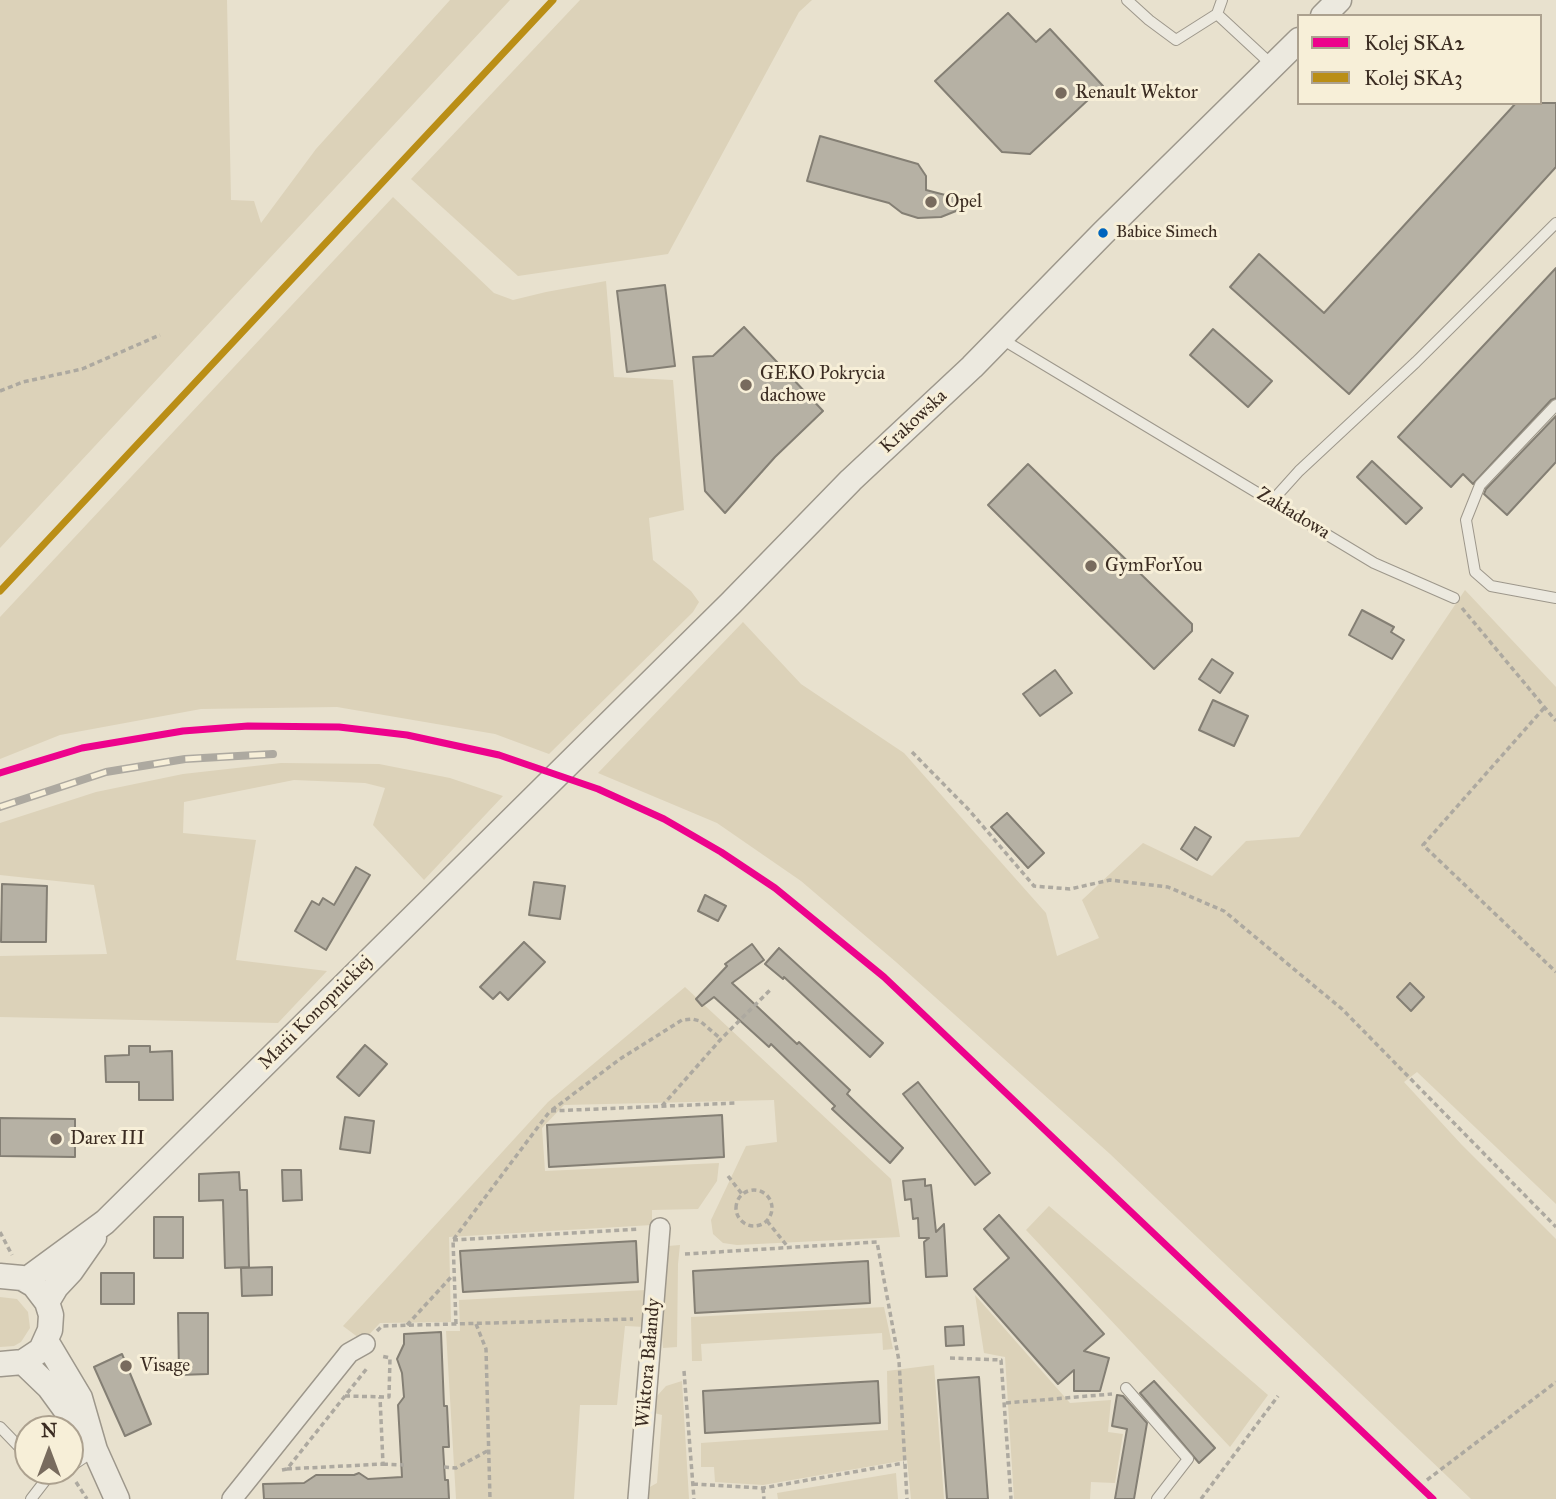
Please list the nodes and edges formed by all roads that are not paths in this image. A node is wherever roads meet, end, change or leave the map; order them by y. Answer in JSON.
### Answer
{"nodes":[{"id":1,"x":1127,"y":0,"type":"edge"},
{"id":2,"x":1222,"y":0,"type":"edge"},
{"id":3,"x":1339,"y":0,"type":"edge"},
{"id":4,"x":1217,"y":14,"type":"junction"},
{"id":5,"x":1325,"y":14,"type":"edge"},
{"id":6,"x":1297,"y":42,"type":"edge"},
{"id":7,"x":1272,"y":66,"type":"junction"},
{"id":8,"x":1556,"y":223,"type":"edge"},
{"id":9,"x":1000,"y":338,"type":"junction"},
{"id":10,"x":1556,"y":405,"type":"edge"},
{"id":11,"x":1272,"y":501,"type":"junction"},
{"id":12,"x":1454,"y":598,"type":"road end"},
{"id":13,"x":1556,"y":598,"type":"edge"},
{"id":14,"x":528,"y":803,"type":"joint"},
{"id":15,"x":105,"y":1222,"type":"junction"},
{"id":16,"x":660,"y":1228,"type":"road end"},
{"id":17,"x":10,"y":1272,"type":"edge"},
{"id":18,"x":47,"y":1302,"type":"junction"},
{"id":19,"x":46,"y":1341,"type":"junction"},
{"id":20,"x":371,"y":1350,"type":"road end"},
{"id":21,"x":12,"y":1363,"type":"edge"},
{"id":22,"x":1128,"y":1390,"type":"road end"},
{"id":23,"x":0,"y":1427,"type":"edge"},
{"id":24,"x":14,"y":1442,"type":"edge"},
{"id":25,"x":95,"y":1450,"type":"junction"},
{"id":26,"x":84,"y":1457,"type":"edge"},
{"id":27,"x":117,"y":1499,"type":"edge"},
{"id":28,"x":232,"y":1499,"type":"edge"},
{"id":29,"x":638,"y":1499,"type":"edge"},
{"id":30,"x":1157,"y":1499,"type":"edge"}],
"edges":[{"from":1,"to":4,"type":"lane"},
{"from":2,"to":4,"type":"lane"},
{"from":3,"to":5,"type":"street"},
{"from":4,"to":7,"type":"lane"},
{"from":6,"to":7,"type":"street","name":"Krakowska"},
{"from":7,"to":9,"type":"street","name":"Krakowska"},
{"from":8,"to":11,"type":"lane"},
{"from":9,"to":11,"type":"lane","name":"Zakładowa"},
{"from":9,"to":14,"type":"street","name":"Krakowska"},
{"from":10,"to":13,"type":"lane"},
{"from":11,"to":12,"type":"lane","name":"Zakładowa"},
{"from":14,"to":15,"type":"street","name":"Marii Konopnickiej"},
{"from":15,"to":17,"type":"street","name":"Marii Konopnickiej"},
{"from":15,"to":18,"type":"street","name":"Marii Konopnickiej"},
{"from":16,"to":29,"type":"street","name":"Wiktora Bałandy"},
{"from":17,"to":18,"type":"street"},
{"from":18,"to":19,"type":"street"},
{"from":19,"to":21,"type":"street"},
{"from":19,"to":25,"type":"street"},
{"from":20,"to":28,"type":"street"},
{"from":21,"to":25,"type":"street"},
{"from":22,"to":30,"type":"lane"},
{"from":23,"to":24,"type":"lane"},
{"from":25,"to":26,"type":"lane"},
{"from":25,"to":27,"type":"street"}]}
